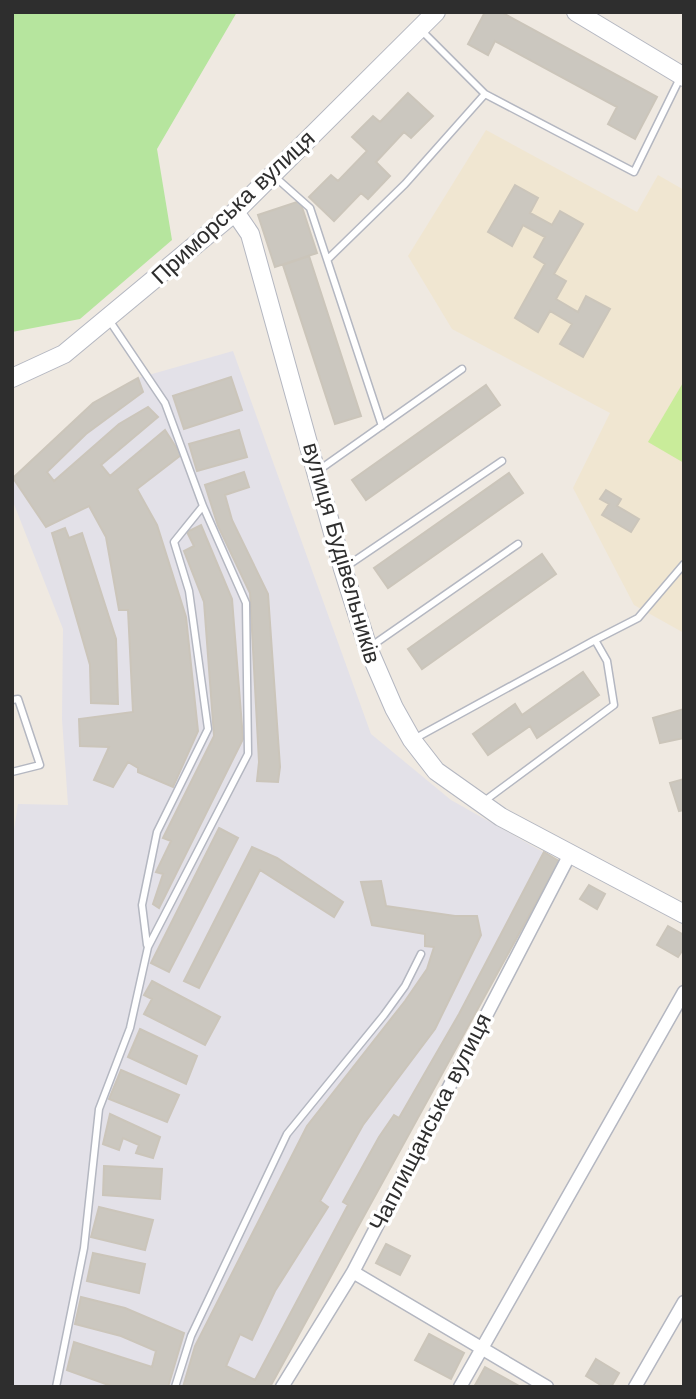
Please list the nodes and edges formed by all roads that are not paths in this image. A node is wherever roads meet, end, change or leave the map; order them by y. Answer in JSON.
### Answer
{"nodes":[{"id":1,"x":436,"y":12,"type":"edge"},
{"id":2,"x":576,"y":12,"type":"edge"},
{"id":3,"x":420,"y":29,"type":"junction"},
{"id":4,"x":683,"y":76,"type":"edge"},
{"id":5,"x":485,"y":94,"type":"junction"},
{"id":6,"x":272,"y":174,"type":"junction"},
{"id":7,"x":235,"y":212,"type":"junction"},
{"id":8,"x":329,"y":258,"type":"junction"},
{"id":9,"x":108,"y":318,"type":"junction"},
{"id":10,"x":462,"y":369,"type":"dead end"},
{"id":11,"x":12,"y":378,"type":"edge"},
{"id":12,"x":382,"y":426,"type":"junction"},
{"id":13,"x":502,"y":461,"type":"dead end"},
{"id":14,"x":318,"y":471,"type":"junction"},
{"id":15,"x":203,"y":506,"type":"junction"},
{"id":16,"x":518,"y":544,"type":"dead end"},
{"id":17,"x":684,"y":564,"type":"edge"},
{"id":18,"x":343,"y":569,"type":"junction"},
{"id":19,"x":595,"y":640,"type":"junction"},
{"id":20,"x":368,"y":648,"type":"junction"},
{"id":21,"x":12,"y":701,"type":"edge"},
{"id":22,"x":412,"y":740,"type":"junction"},
{"id":23,"x":12,"y":772,"type":"edge"},
{"id":24,"x":480,"y":804,"type":"junction"},
{"id":25,"x":570,"y":854,"type":"junction"},
{"id":26,"x":684,"y":914,"type":"edge"},
{"id":27,"x":148,"y":947,"type":"junction"},
{"id":28,"x":421,"y":954,"type":"dead end"},
{"id":29,"x":684,"y":992,"type":"edge"},
{"id":30,"x":353,"y":1272,"type":"junction"},
{"id":31,"x":684,"y":1302,"type":"edge"},
{"id":32,"x":482,"y":1348,"type":"junction"},
{"id":33,"x":56,"y":1387,"type":"edge"},
{"id":34,"x":175,"y":1387,"type":"edge"},
{"id":35,"x":282,"y":1387,"type":"edge"},
{"id":36,"x":460,"y":1387,"type":"edge"},
{"id":37,"x":547,"y":1387,"type":"edge"},
{"id":38,"x":635,"y":1387,"type":"edge"}],
"edges":[{"from":1,"to":3,"type":"street","name":"Приморська вулиця"},
{"from":2,"to":4,"type":"street"},
{"from":3,"to":5,"type":"lane"},
{"from":3,"to":6,"type":"street","name":"Приморська вулиця"},
{"from":4,"to":5,"type":"lane"},
{"from":5,"to":8,"type":"lane"},
{"from":6,"to":7,"type":"street","name":"Приморська вулиця"},
{"from":6,"to":8,"type":"lane"},
{"from":7,"to":9,"type":"street","name":"Приморська вулиця"},
{"from":7,"to":14,"type":"street","name":"вулиця Будівельників"},
{"from":8,"to":12,"type":"lane"},
{"from":9,"to":11,"type":"street","name":"Приморська вулиця"},
{"from":9,"to":15,"type":"lane"},
{"from":10,"to":12,"type":"lane"},
{"from":12,"to":14,"type":"lane"},
{"from":13,"to":18,"type":"lane"},
{"from":14,"to":18,"type":"street","name":"вулиця Будівельників"},
{"from":15,"to":27,"type":"lane"},
{"from":15,"to":27,"type":"lane"},
{"from":16,"to":20,"type":"lane"},
{"from":17,"to":19,"type":"lane"},
{"from":18,"to":20,"type":"street","name":"вулиця Будівельників"},
{"from":19,"to":22,"type":"lane"},
{"from":19,"to":24,"type":"lane"},
{"from":20,"to":22,"type":"street","name":"вулиця Будівельників"},
{"from":21,"to":23,"type":"lane"},
{"from":22,"to":24,"type":"street","name":"вулиця Будівельників"},
{"from":24,"to":25,"type":"street","name":"вулиця Будівельників"},
{"from":25,"to":26,"type":"street","name":"вулиця Будівельників"},
{"from":25,"to":30,"type":"street","name":"Чаплищанська вулиця"},
{"from":27,"to":33,"type":"lane"},
{"from":28,"to":34,"type":"lane"},
{"from":29,"to":32,"type":"street"},
{"from":30,"to":32,"type":"street"},
{"from":30,"to":35,"type":"street","name":"Чаплищанська вулиця"},
{"from":31,"to":38,"type":"street"},
{"from":32,"to":36,"type":"street"},
{"from":32,"to":37,"type":"street"}]}
